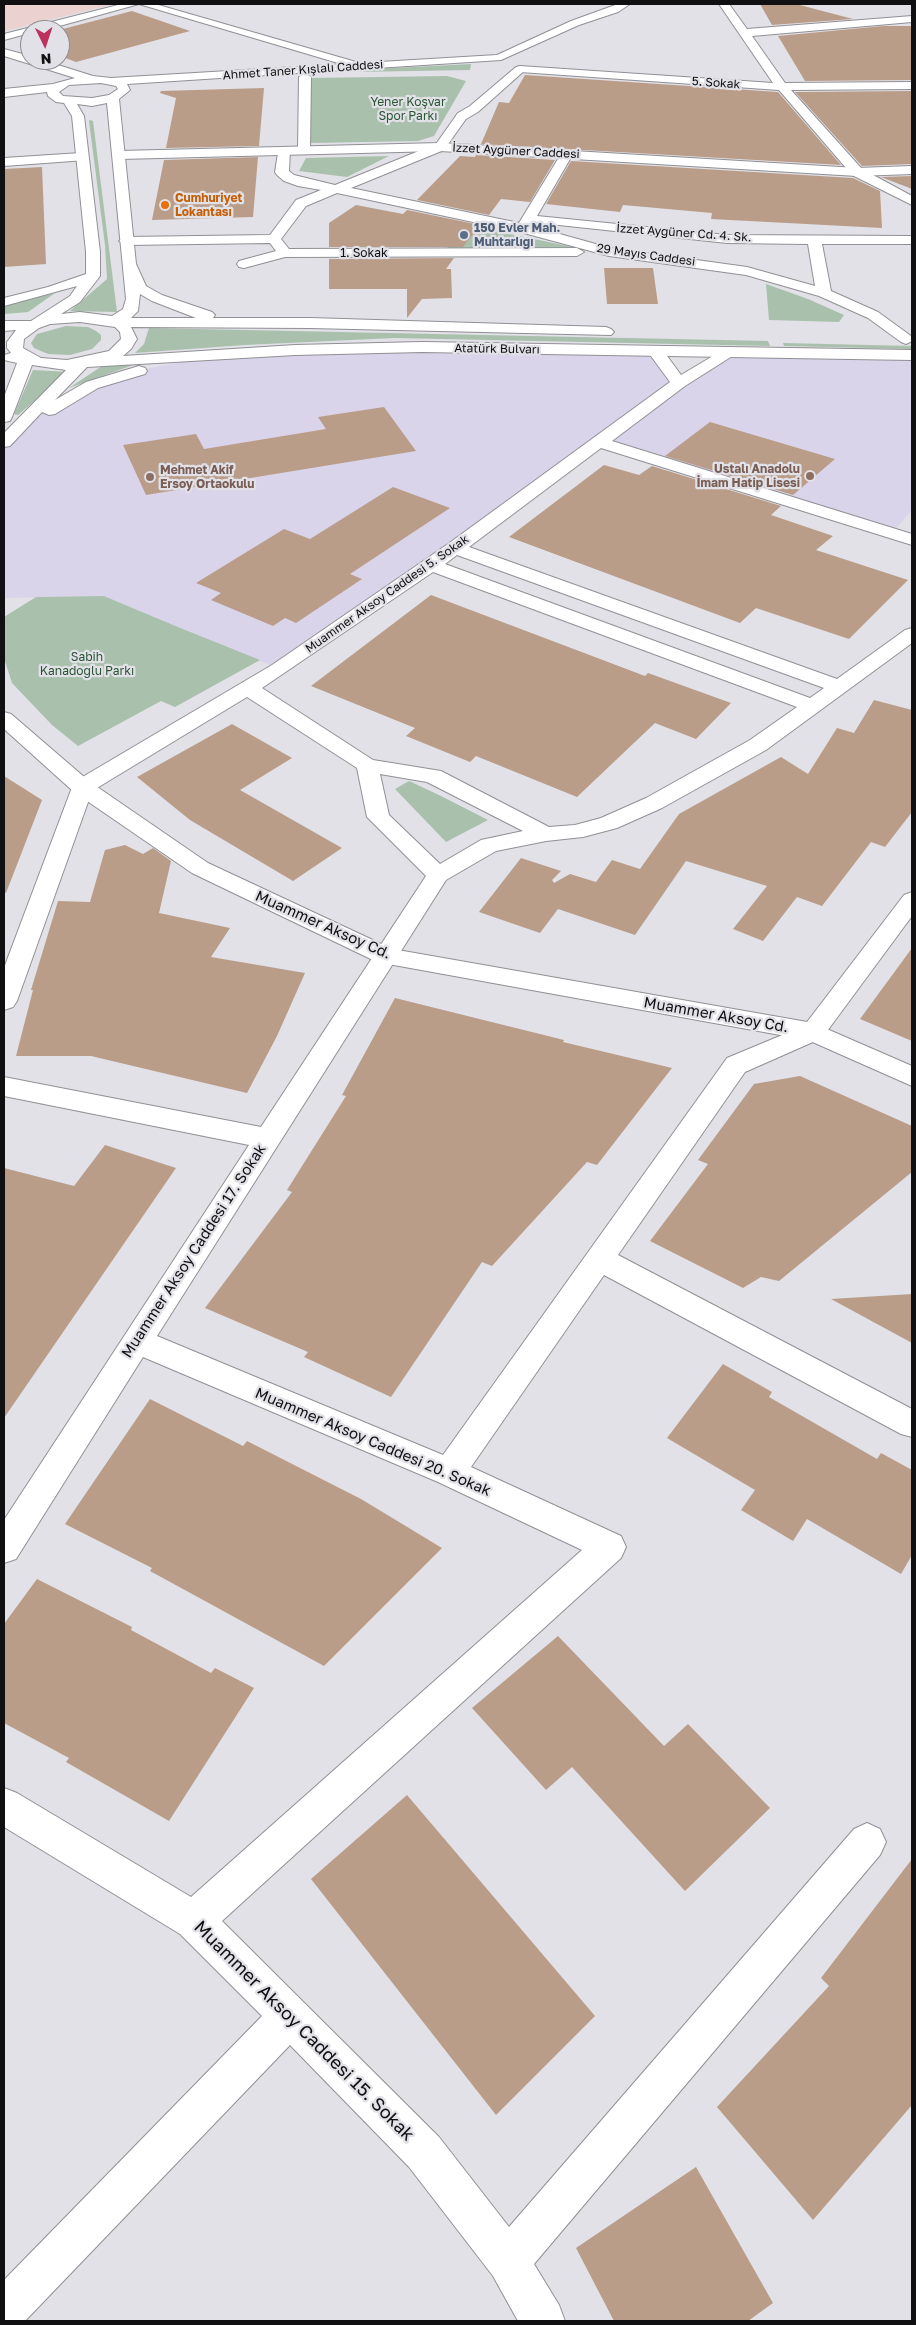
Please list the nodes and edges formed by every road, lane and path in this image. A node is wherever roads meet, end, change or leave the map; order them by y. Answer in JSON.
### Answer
{"nodes":[{"id":1,"x":134,"y":4,"type":"edge"},
{"id":2,"x":144,"y":4,"type":"edge"},
{"id":3,"x":724,"y":4,"type":"edge"},
{"id":4,"x":620,"y":7,"type":"edge"},
{"id":5,"x":912,"y":19,"type":"edge"},
{"id":6,"x":70,"y":20,"type":"edge"},
{"id":7,"x":601,"y":26,"type":"dead end"},
{"id":8,"x":20,"y":33,"type":"edge"},
{"id":9,"x":744,"y":33,"type":"junction"},
{"id":10,"x":4,"y":37,"type":"edge"},
{"id":11,"x":4,"y":52,"type":"edge"},
{"id":12,"x":20,"y":58,"type":"edge"},
{"id":13,"x":542,"y":58,"type":"dead end"},
{"id":14,"x":491,"y":63,"type":"junction"},
{"id":15,"x":359,"y":66,"type":"junction"},
{"id":16,"x":522,"y":68,"type":"junction"},
{"id":17,"x":34,"y":70,"type":"edge"},
{"id":18,"x":60,"y":70,"type":"edge"},
{"id":19,"x":432,"y":74,"type":"dead end"},
{"id":20,"x":305,"y":77,"type":"junction"},
{"id":21,"x":90,"y":79,"type":"junction"},
{"id":22,"x":112,"y":81,"type":"junction"},
{"id":23,"x":912,"y":86,"type":"edge"},
{"id":24,"x":782,"y":87,"type":"junction"},
{"id":25,"x":56,"y":90,"type":"junction"},
{"id":26,"x":4,"y":93,"type":"edge"},
{"id":27,"x":117,"y":96,"type":"junction"},
{"id":28,"x":470,"y":97,"type":"dead end"},
{"id":29,"x":4,"y":98,"type":"edge"},
{"id":30,"x":69,"y":102,"type":"junction"},
{"id":31,"x":462,"y":116,"type":"junction"},
{"id":32,"x":440,"y":147,"type":"junction"},
{"id":33,"x":304,"y":149,"type":"junction"},
{"id":34,"x":284,"y":150,"type":"junction"},
{"id":35,"x":120,"y":154,"type":"junction"},
{"id":36,"x":567,"y":154,"type":"junction"},
{"id":37,"x":81,"y":157,"type":"junction"},
{"id":38,"x":4,"y":162,"type":"edge"},
{"id":39,"x":912,"y":170,"type":"edge"},
{"id":40,"x":857,"y":172,"type":"junction"},
{"id":41,"x":336,"y":188,"type":"junction"},
{"id":42,"x":912,"y":201,"type":"edge"},
{"id":43,"x":526,"y":223,"type":"junction"},
{"id":44,"x":814,"y":238,"type":"junction"},
{"id":45,"x":274,"y":239,"type":"junction"},
{"id":46,"x":912,"y":240,"type":"edge"},
{"id":47,"x":126,"y":241,"type":"junction"},
{"id":48,"x":609,"y":252,"type":"junction"},
{"id":49,"x":284,"y":253,"type":"junction"},
{"id":50,"x":128,"y":258,"type":"junction"},
{"id":51,"x":244,"y":264,"type":"dead end"},
{"id":52,"x":93,"y":276,"type":"junction"},
{"id":53,"x":824,"y":292,"type":"junction"},
{"id":54,"x":4,"y":302,"type":"edge"},
{"id":55,"x":114,"y":322,"type":"junction"},
{"id":56,"x":310,"y":323,"type":"junction"},
{"id":57,"x":34,"y":325,"type":"junction"},
{"id":58,"x":4,"y":326,"type":"edge"},
{"id":59,"x":620,"y":332,"type":"dead end"},
{"id":60,"x":876,"y":338,"type":"dead end"},
{"id":61,"x":909,"y":339,"type":"edge"},
{"id":62,"x":656,"y":352,"type":"junction"},
{"id":63,"x":729,"y":353,"type":"junction"},
{"id":64,"x":225,"y":354,"type":"junction"},
{"id":65,"x":912,"y":355,"type":"edge"},
{"id":66,"x":4,"y":358,"type":"edge"},
{"id":67,"x":27,"y":358,"type":"junction"},
{"id":68,"x":82,"y":364,"type":"junction"},
{"id":69,"x":679,"y":383,"type":"junction"},
{"id":70,"x":4,"y":417,"type":"edge"},
{"id":71,"x":8,"y":437,"type":"edge"},
{"id":72,"x":599,"y":442,"type":"junction"},
{"id":73,"x":912,"y":540,"type":"edge"},
{"id":74,"x":455,"y":548,"type":"junction"},
{"id":75,"x":431,"y":565,"type":"junction"},
{"id":76,"x":912,"y":634,"type":"edge"},
{"id":77,"x":840,"y":687,"type":"junction"},
{"id":78,"x":249,"y":689,"type":"junction"},
{"id":79,"x":814,"y":706,"type":"junction"},
{"id":80,"x":4,"y":718,"type":"edge"},
{"id":81,"x":367,"y":765,"type":"junction"},
{"id":82,"x":82,"y":787,"type":"junction"},
{"id":83,"x":546,"y":834,"type":"junction"},
{"id":84,"x":438,"y":875,"type":"junction"},
{"id":85,"x":912,"y":900,"type":"edge"},
{"id":86,"x":386,"y":956,"type":"junction"},
{"id":87,"x":4,"y":1001,"type":"edge"},
{"id":88,"x":813,"y":1032,"type":"junction"},
{"id":89,"x":912,"y":1077,"type":"edge"},
{"id":90,"x":4,"y":1086,"type":"edge"},
{"id":91,"x":268,"y":1139,"type":"junction"},
{"id":92,"x":599,"y":1259,"type":"junction"},
{"id":93,"x":136,"y":1341,"type":"junction"},
{"id":94,"x":912,"y":1424,"type":"edge"},
{"id":95,"x":449,"y":1472,"type":"junction"},
{"id":96,"x":4,"y":1548,"type":"edge"},
{"id":97,"x":4,"y":1806,"type":"edge"},
{"id":98,"x":867,"y":1842,"type":"dead end"},
{"id":99,"x":194,"y":1920,"type":"junction"},
{"id":100,"x":290,"y":2016,"type":"junction"},
{"id":101,"x":508,"y":2261,"type":"junction"},
{"id":102,"x":4,"y":2311,"type":"edge"},
{"id":103,"x":543,"y":2321,"type":"edge"}],
"edges":[{"from":1,"to":6,"type":"street"},
{"from":2,"to":15,"type":"street"},
{"from":3,"to":9,"type":"street"},
{"from":4,"to":7,"type":"street","name":"Ahmet Taner Kışlalı Caddesi"},
{"from":4,"to":14,"type":"street","name":"Ahmet Taner Kışlalı Caddesi"},
{"from":5,"to":9,"type":"street"},
{"from":8,"to":10,"type":"street"},
{"from":9,"to":24,"type":"street"},
{"from":11,"to":12,"type":"street"},
{"from":13,"to":16,"type":"street","name":"Ahmet Taner Kışlalı Caddesi"},
{"from":14,"to":15,"type":"street","name":"Ahmet Taner Kışlalı Caddesi"},
{"from":14,"to":16,"type":"street","name":"Ahmet Taner Kışlalı Caddesi"},
{"from":14,"to":16,"type":"street","name":"Ahmet Taner Kışlalı Caddesi"},
{"from":15,"to":22,"type":"street","name":"Ahmet Taner Kışlalı Caddesi"},
{"from":16,"to":24,"type":"street","name":"5. Sokak"},
{"from":16,"to":31,"type":"street"},
{"from":17,"to":25,"type":"street"},
{"from":18,"to":21,"type":"street"},
{"from":19,"to":20,"type":"street","name":"Ahmet Taner Kışlalı Caddesi"},
{"from":20,"to":27,"type":"street","name":"Ahmet Taner Kışlalı Caddesi"},
{"from":20,"to":33,"type":"street"},
{"from":21,"to":22,"type":"street","name":"Ahmet Taner Kışlalı Caddesi"},
{"from":21,"to":25,"type":"street"},
{"from":22,"to":27,"type":"street"},
{"from":23,"to":24,"type":"street","name":"5. Sokak"},
{"from":24,"to":40,"type":"street"},
{"from":25,"to":26,"type":"street"},
{"from":25,"to":29,"type":"street"},
{"from":25,"to":30,"type":"street"},
{"from":27,"to":30,"type":"street","name":"Ahmet Taner Kışlalı Caddesi"},
{"from":27,"to":35,"type":"street"},
{"from":28,"to":31,"type":"street"},
{"from":30,"to":37,"type":"street"},
{"from":31,"to":32,"type":"street"},
{"from":32,"to":33,"type":"street","name":"İzzet Aygüner Caddesi"},
{"from":32,"to":36,"type":"street","name":"İzzet Aygüner Caddesi"},
{"from":32,"to":41,"type":"street"},
{"from":33,"to":34,"type":"street","name":"İzzet Aygüner Caddesi"},
{"from":34,"to":35,"type":"street","name":"İzzet Aygüner Caddesi"},
{"from":34,"to":41,"type":"street","name":"29 Mayıs Caddesi"},
{"from":35,"to":47,"type":"street"},
{"from":36,"to":40,"type":"street","name":"İzzet Aygüner Caddesi"},
{"from":36,"to":43,"type":"street"},
{"from":37,"to":38,"type":"street"},
{"from":37,"to":52,"type":"street"},
{"from":39,"to":40,"type":"street","name":"İzzet Aygüner Caddesi"},
{"from":40,"to":42,"type":"street"},
{"from":41,"to":43,"type":"street","name":"29 Mayıs Caddesi"},
{"from":41,"to":45,"type":"street"},
{"from":43,"to":44,"type":"street","name":"İzzet Aygüner Cd. 4. Sk."},
{"from":43,"to":48,"type":"street","name":"29 Mayıs Caddesi"},
{"from":44,"to":46,"type":"street","name":"İzzet Aygüner Cd. 4. Sk."},
{"from":44,"to":53,"type":"street"},
{"from":45,"to":47,"type":"street"},
{"from":45,"to":49,"type":"street"},
{"from":47,"to":50,"type":"street"},
{"from":48,"to":49,"type":"street","name":"1. Sokak"},
{"from":48,"to":53,"type":"street","name":"29 Mayıs Caddesi"},
{"from":49,"to":51,"type":"street","name":"1. Sokak"},
{"from":50,"to":55,"type":"street"},
{"from":50,"to":56,"type":"street"},
{"from":52,"to":54,"type":"street"},
{"from":52,"to":57,"type":"street"},
{"from":53,"to":61,"type":"street","name":"29 Mayıs Caddesi"},
{"from":55,"to":56,"type":"street","name":"Atatürk Bulvarı"},
{"from":55,"to":57,"type":"street","name":"Atatürk Bulvarı"},
{"from":55,"to":68,"type":"street","name":"Atatürk Bulvarı"},
{"from":56,"to":59,"type":"street","name":"Atatürk Bulvarı"},
{"from":57,"to":58,"type":"street","name":"Atatürk Bulvarı"},
{"from":57,"to":67,"type":"street","name":"Atatürk Bulvarı"},
{"from":60,"to":61,"type":"street"},
{"from":62,"to":63,"type":"street","name":"Atatürk Bulvarı"},
{"from":62,"to":64,"type":"street","name":"Atatürk Bulvarı"},
{"from":62,"to":69,"type":"street"},
{"from":63,"to":65,"type":"street","name":"Atatürk Bulvarı"},
{"from":63,"to":69,"type":"street","name":"Muammer Aksoy Caddesi 5. Sokak"},
{"from":64,"to":68,"type":"street","name":"Atatürk Bulvarı"},
{"from":64,"to":71,"type":"street"},
{"from":66,"to":67,"type":"street","name":"Atatürk Bulvarı"},
{"from":67,"to":68,"type":"street","name":"Atatürk Bulvarı"},
{"from":67,"to":70,"type":"street"},
{"from":68,"to":71,"type":"street"},
{"from":69,"to":72,"type":"street","name":"Muammer Aksoy Caddesi 5. Sokak"},
{"from":72,"to":73,"type":"street"},
{"from":72,"to":74,"type":"street","name":"Muammer Aksoy Caddesi 5. Sokak"},
{"from":74,"to":75,"type":"street","name":"Muammer Aksoy Caddesi 5. Sokak"},
{"from":74,"to":77,"type":"street"},
{"from":75,"to":78,"type":"street","name":"Muammer Aksoy Caddesi 5. Sokak"},
{"from":75,"to":79,"type":"street"},
{"from":76,"to":77,"type":"street"},
{"from":77,"to":79,"type":"street"},
{"from":78,"to":81,"type":"street"},
{"from":78,"to":82,"type":"street","name":"Muammer Aksoy Caddesi 5. Sokak"},
{"from":79,"to":83,"type":"street"},
{"from":80,"to":82,"type":"street","name":"Muammer Aksoy Cd."},
{"from":81,"to":83,"type":"street"},
{"from":81,"to":84,"type":"street"},
{"from":82,"to":86,"type":"street","name":"Muammer Aksoy Cd."},
{"from":82,"to":87,"type":"street"},
{"from":83,"to":84,"type":"street"},
{"from":84,"to":86,"type":"street","name":"Muammer Aksoy Caddesi 17. Sokak"},
{"from":85,"to":88,"type":"street"},
{"from":86,"to":88,"type":"street","name":"Muammer Aksoy Cd."},
{"from":86,"to":91,"type":"street","name":"Muammer Aksoy Caddesi 17. Sokak"},
{"from":88,"to":89,"type":"street","name":"Muammer Aksoy Cd."},
{"from":88,"to":92,"type":"street"},
{"from":90,"to":91,"type":"street"},
{"from":91,"to":93,"type":"street","name":"Muammer Aksoy Caddesi 17. Sokak"},
{"from":92,"to":94,"type":"street"},
{"from":92,"to":95,"type":"street"},
{"from":93,"to":95,"type":"street","name":"Muammer Aksoy Caddesi 20. Sokak"},
{"from":93,"to":96,"type":"street","name":"Muammer Aksoy Caddesi 17. Sokak"},
{"from":95,"to":99,"type":"street","name":"Muammer Aksoy Caddesi 20. Sokak"},
{"from":97,"to":99,"type":"street","name":"Muammer Aksoy Caddesi 15. Sokak"},
{"from":98,"to":101,"type":"street"},
{"from":99,"to":100,"type":"street","name":"Muammer Aksoy Caddesi 15. Sokak"},
{"from":100,"to":101,"type":"street","name":"Muammer Aksoy Caddesi 15. Sokak"},
{"from":100,"to":102,"type":"street"},
{"from":101,"to":103,"type":"street","name":"Muammer Aksoy Caddesi 15. Sokak"}]}
